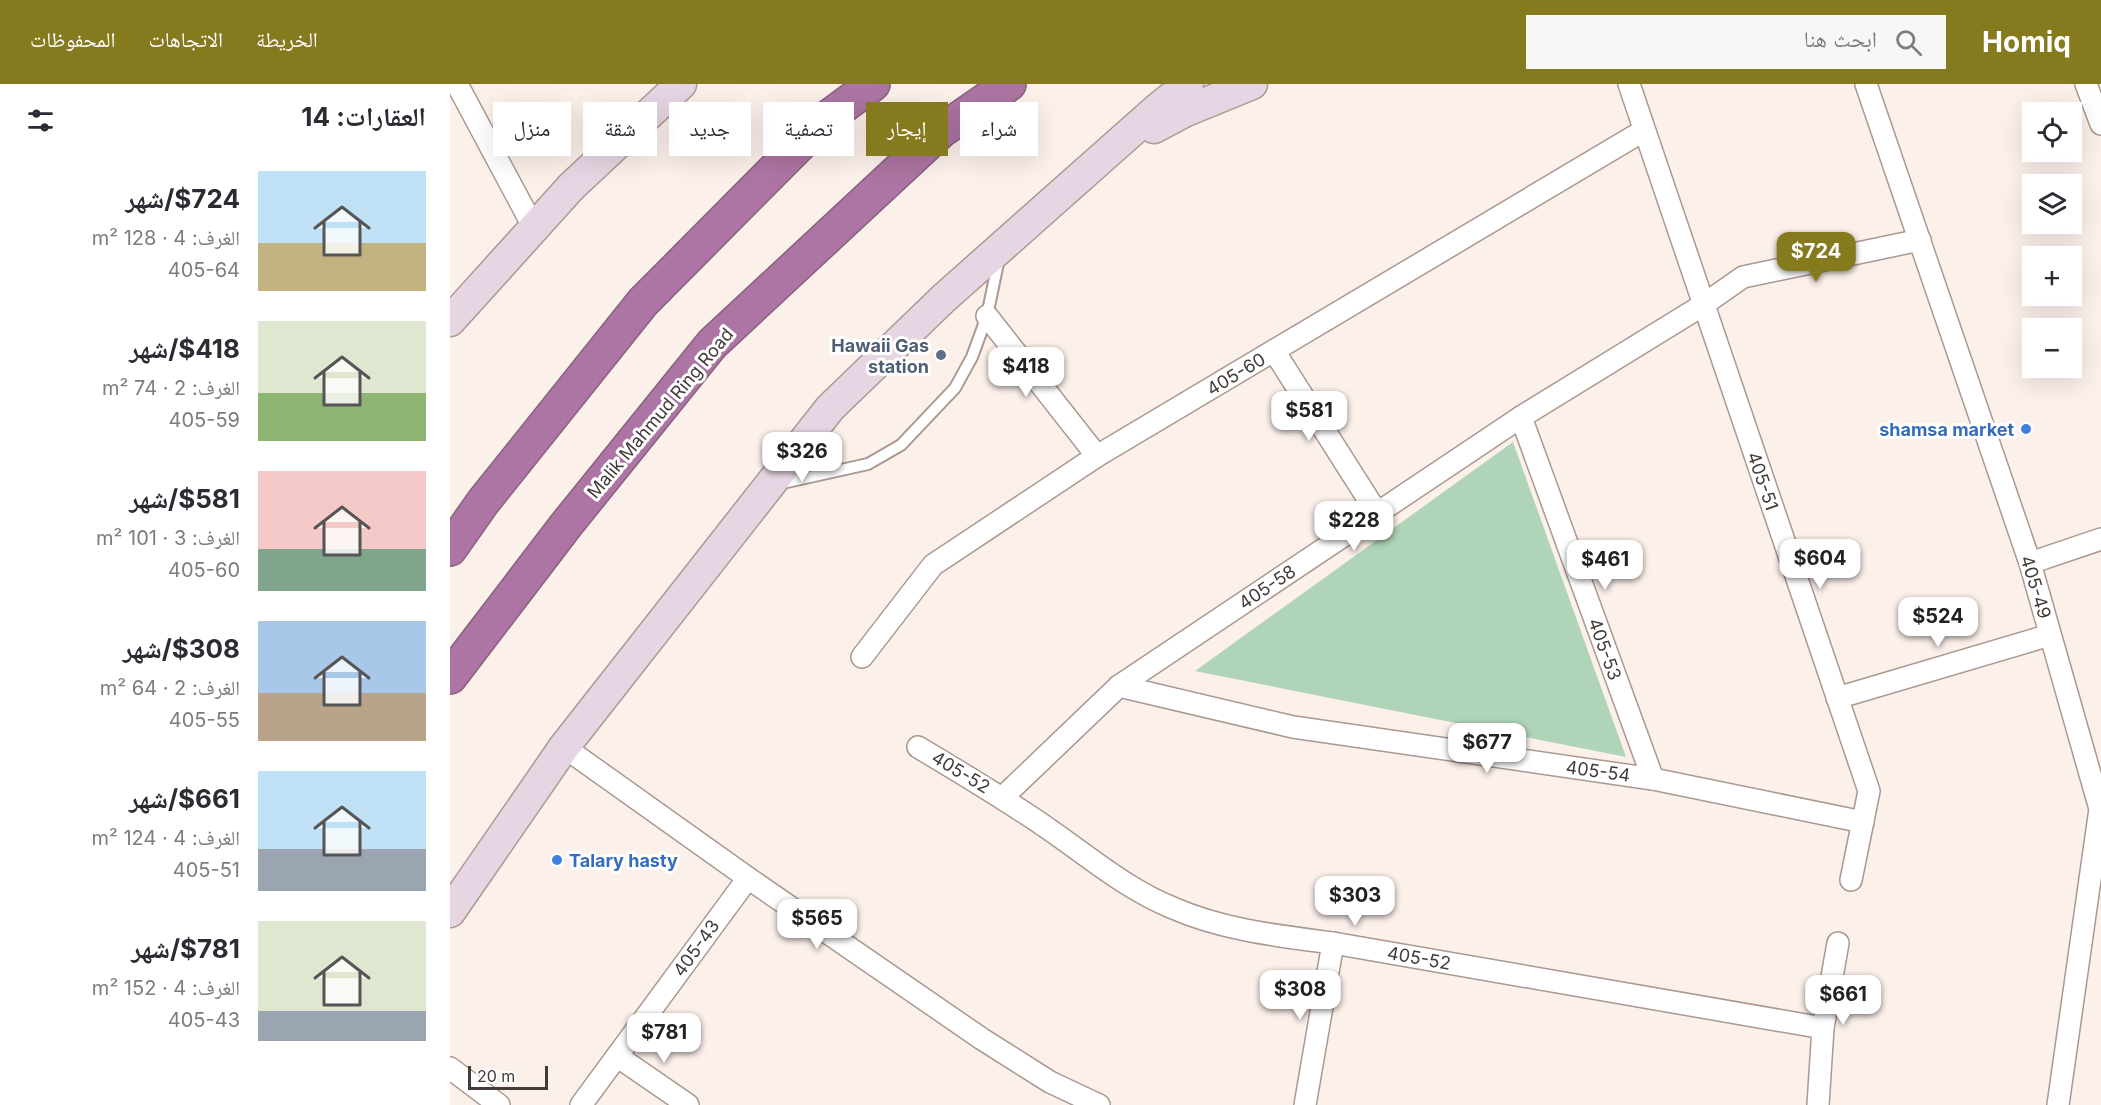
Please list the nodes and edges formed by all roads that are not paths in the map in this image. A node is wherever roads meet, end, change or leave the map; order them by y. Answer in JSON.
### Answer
{"nodes":[{"id":1,"x":457,"y":84,"type":"edge"},
{"id":2,"x":681,"y":84,"type":"edge"},
{"id":3,"x":873,"y":84,"type":"edge"},
{"id":4,"x":1008,"y":84,"type":"edge"},
{"id":5,"x":1188,"y":84,"type":"edge"},
{"id":6,"x":1252,"y":84,"type":"edge"},
{"id":7,"x":1629,"y":84,"type":"edge"},
{"id":8,"x":1866,"y":84,"type":"edge"},
{"id":9,"x":2086,"y":84,"type":"edge"},
{"id":10,"x":2101,"y":121,"type":"edge"},
{"id":11,"x":1643,"y":131,"type":"junction"},
{"id":12,"x":1114,"y":148,"type":"junction"},
{"id":13,"x":534,"y":228,"type":"junction"},
{"id":14,"x":1920,"y":240,"type":"junction"},
{"id":15,"x":1001,"y":247,"type":"junction"},
{"id":16,"x":1703,"y":305,"type":"junction"},
{"id":17,"x":987,"y":316,"type":"junction"},
{"id":18,"x":450,"y":321,"type":"edge"},
{"id":19,"x":1274,"y":351,"type":"junction"},
{"id":20,"x":1521,"y":417,"type":"junction"},
{"id":21,"x":1097,"y":456,"type":"junction"},
{"id":22,"x":769,"y":486,"type":"junction"},
{"id":23,"x":1377,"y":513,"type":"junction"},
{"id":24,"x":2101,"y":539,"type":"edge"},
{"id":25,"x":450,"y":549,"type":"edge"},
{"id":26,"x":2030,"y":563,"type":"junction"},
{"id":27,"x":2050,"y":635,"type":"junction"},
{"id":28,"x":862,"y":657,"type":"dead end"},
{"id":29,"x":450,"y":677,"type":"edge"},
{"id":30,"x":1119,"y":686,"type":"junction"},
{"id":31,"x":1837,"y":698,"type":"junction"},
{"id":32,"x":564,"y":747,"type":"junction"},
{"id":33,"x":918,"y":747,"type":"dead end"},
{"id":34,"x":2096,"y":773,"type":"edge"},
{"id":35,"x":1653,"y":779,"type":"junction"},
{"id":36,"x":1003,"y":797,"type":"junction"},
{"id":37,"x":1863,"y":822,"type":"junction"},
{"id":38,"x":748,"y":878,"type":"junction"},
{"id":39,"x":1851,"y":880,"type":"dead end"},
{"id":40,"x":450,"y":912,"type":"edge"},
{"id":41,"x":1333,"y":943,"type":"junction"},
{"id":42,"x":1838,"y":943,"type":"dead end"},
{"id":43,"x":1823,"y":1028,"type":"junction"},
{"id":44,"x":618,"y":1056,"type":"junction"},
{"id":45,"x":450,"y":1068,"type":"edge"},
{"id":46,"x":499,"y":1105,"type":"edge"},
{"id":47,"x":581,"y":1105,"type":"edge"},
{"id":48,"x":687,"y":1105,"type":"edge"},
{"id":49,"x":1099,"y":1105,"type":"edge"},
{"id":50,"x":1305,"y":1105,"type":"edge"},
{"id":51,"x":1818,"y":1105,"type":"edge"},
{"id":52,"x":2058,"y":1105,"type":"edge"}],
"edges":[{"from":1,"to":13,"type":"street"},
{"from":2,"to":13,"type":"main road"},
{"from":3,"to":25,"type":"highway"},
{"from":4,"to":29,"type":"highway","name":"Malik Mahmud Ring Road"},
{"from":5,"to":12,"type":"main road"},
{"from":6,"to":12,"type":"main road"},
{"from":7,"to":11,"type":"street","name":"405-51"},
{"from":8,"to":14,"type":"street","name":"405-49"},
{"from":9,"to":10,"type":"street"},
{"from":11,"to":16,"type":"street","name":"405-51"},
{"from":11,"to":19,"type":"street","name":"405-60"},
{"from":12,"to":15,"type":"main road"},
{"from":13,"to":18,"type":"main road"},
{"from":14,"to":16,"type":"street","name":"405-58"},
{"from":14,"to":26,"type":"street","name":"405-49"},
{"from":15,"to":17,"type":"lane"},
{"from":15,"to":22,"type":"main road"},
{"from":16,"to":20,"type":"street","name":"405-58"},
{"from":16,"to":31,"type":"street","name":"405-51"},
{"from":17,"to":21,"type":"street"},
{"from":17,"to":22,"type":"lane"},
{"from":19,"to":21,"type":"street","name":"405-60"},
{"from":19,"to":23,"type":"street"},
{"from":20,"to":23,"type":"street","name":"405-58"},
{"from":20,"to":35,"type":"street","name":"405-53"},
{"from":21,"to":28,"type":"street","name":"405-60"},
{"from":22,"to":32,"type":"main road"},
{"from":23,"to":30,"type":"street","name":"405-58"},
{"from":24,"to":26,"type":"street"},
{"from":26,"to":27,"type":"street","name":"405-49"},
{"from":27,"to":31,"type":"street"},
{"from":27,"to":34,"type":"street","name":"405-49"},
{"from":30,"to":35,"type":"street","name":"405-54"},
{"from":30,"to":36,"type":"street","name":"405-58"},
{"from":31,"to":37,"type":"street","name":"405-51"},
{"from":32,"to":38,"type":"street"},
{"from":32,"to":40,"type":"main road"},
{"from":33,"to":36,"type":"street","name":"405-52"},
{"from":34,"to":52,"type":"street","name":"405-49"},
{"from":35,"to":37,"type":"street","name":"405-54"},
{"from":36,"to":41,"type":"street","name":"405-52"},
{"from":37,"to":39,"type":"street","name":"405-51"},
{"from":38,"to":44,"type":"street","name":"405-43"},
{"from":38,"to":49,"type":"street"},
{"from":41,"to":43,"type":"street","name":"405-52"},
{"from":41,"to":50,"type":"street"},
{"from":42,"to":43,"type":"street"},
{"from":43,"to":51,"type":"street"},
{"from":44,"to":47,"type":"street","name":"405-43"},
{"from":44,"to":48,"type":"street"},
{"from":45,"to":46,"type":"street"}]}
